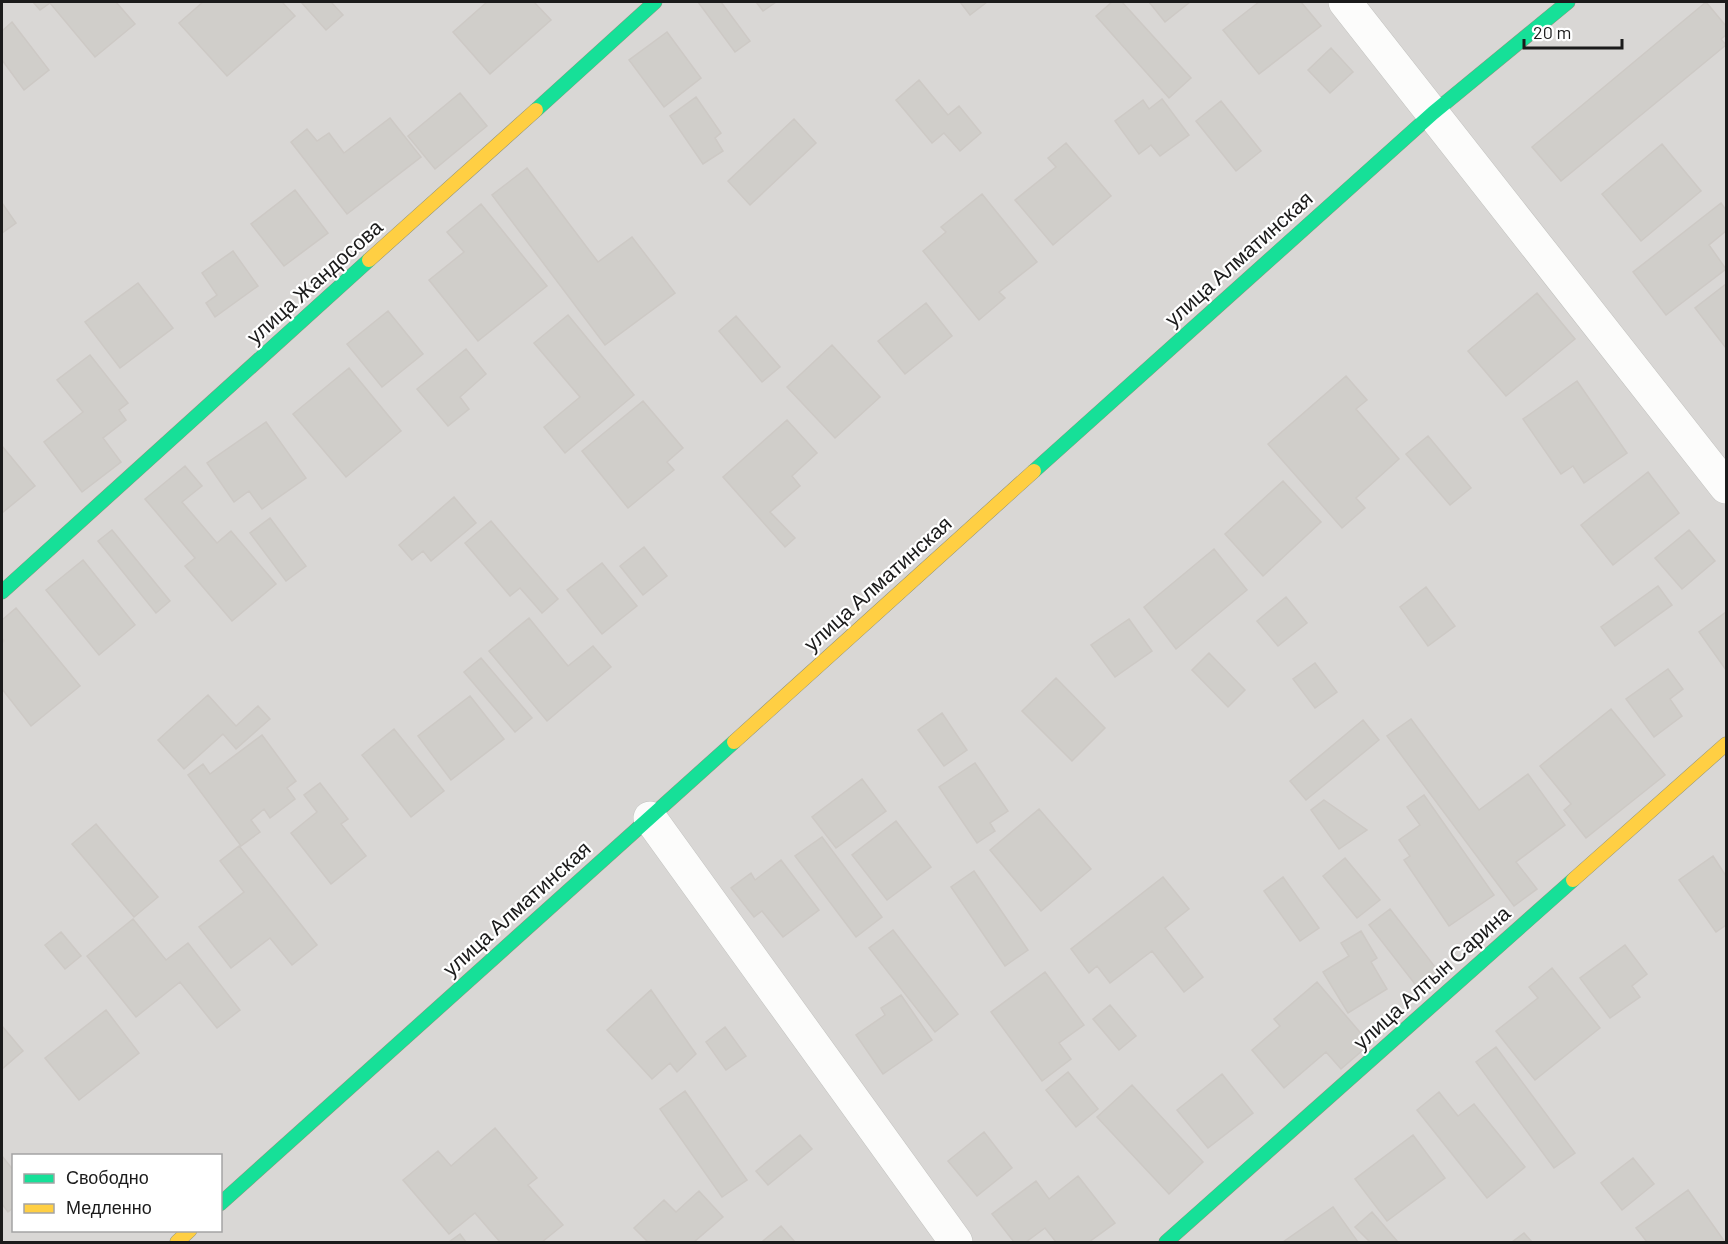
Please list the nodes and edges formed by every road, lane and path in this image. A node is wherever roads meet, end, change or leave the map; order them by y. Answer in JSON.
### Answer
{"nodes":[{"id":1,"x":655,"y":2,"type":"edge"},
{"id":2,"x":1345,"y":2,"type":"edge"},
{"id":3,"x":1568,"y":2,"type":"edge"},
{"id":4,"x":1433,"y":113,"type":"junction"},
{"id":5,"x":1726,"y":486,"type":"edge"},
{"id":6,"x":2,"y":592,"type":"edge"},
{"id":7,"x":1726,"y":744,"type":"edge"},
{"id":8,"x":650,"y":818,"type":"junction"},
{"id":9,"x":222,"y":1202,"type":"edge"},
{"id":10,"x":956,"y":1242,"type":"edge"},
{"id":11,"x":1166,"y":1242,"type":"edge"}],
"edges":[{"from":1,"to":6,"type":"street","name":"улица Жандосова"},
{"from":2,"to":4,"type":"street"},
{"from":3,"to":4,"type":"street","name":"улица Алматинская"},
{"from":4,"to":5,"type":"street"},
{"from":4,"to":8,"type":"street","name":"улица Алматинская"},
{"from":7,"to":11,"type":"street","name":"улица Алтын Сарина"},
{"from":8,"to":9,"type":"street","name":"улица Алматинская"},
{"from":8,"to":10,"type":"street"}]}
